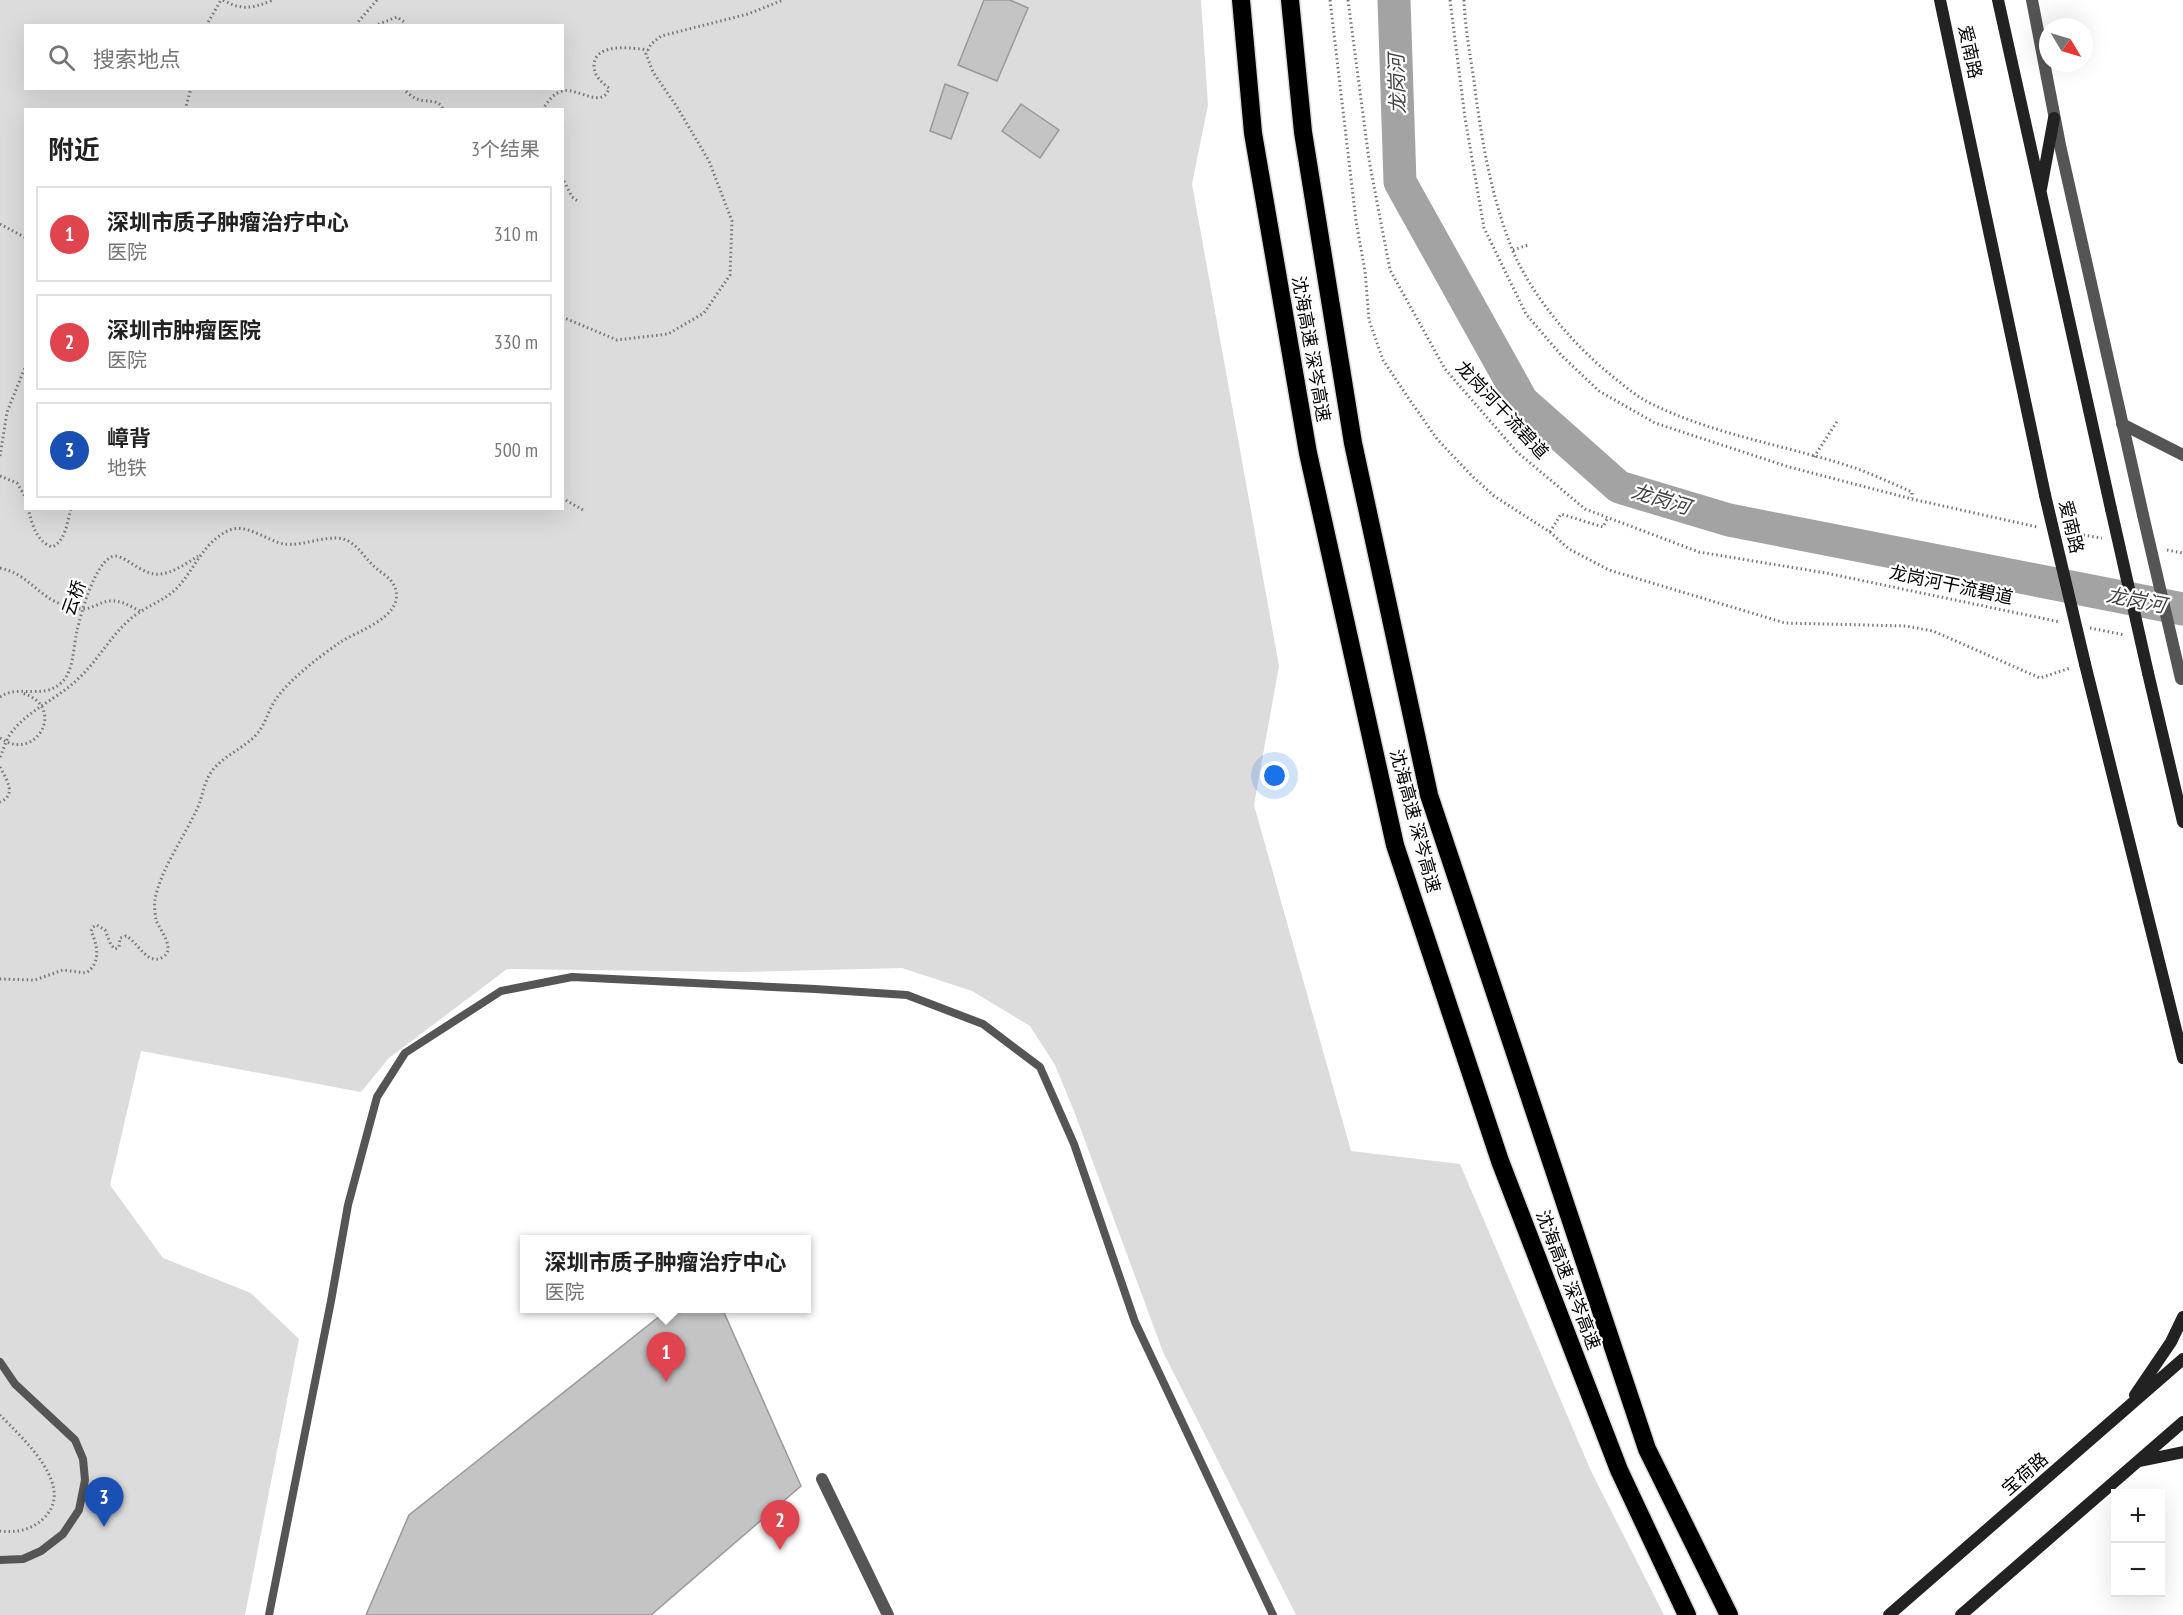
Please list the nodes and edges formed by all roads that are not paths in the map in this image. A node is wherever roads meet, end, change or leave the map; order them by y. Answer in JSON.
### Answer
{"nodes":[{"id":1,"x":1241,"y":0,"type":"edge"},
{"id":2,"x":1290,"y":0,"type":"edge"},
{"id":3,"x":1940,"y":0,"type":"edge"},
{"id":4,"x":1998,"y":0,"type":"edge"},
{"id":5,"x":2032,"y":0,"type":"edge"},
{"id":6,"x":2054,"y":118,"type":"junction"},
{"id":7,"x":2040,"y":193,"type":"junction"},
{"id":8,"x":2122,"y":424,"type":"junction"},
{"id":9,"x":2183,"y":455,"type":"edge"},
{"id":10,"x":2182,"y":684,"type":"edge"},
{"id":11,"x":2183,"y":822,"type":"edge"},
{"id":12,"x":2183,"y":1058,"type":"edge"},
{"id":13,"x":2183,"y":1317,"type":"edge"},
{"id":14,"x":2183,"y":1359,"type":"edge"},
{"id":15,"x":0,"y":1362,"type":"edge"},
{"id":16,"x":2120,"y":1416,"type":"junction"},
{"id":17,"x":2183,"y":1422,"type":"edge"},
{"id":18,"x":2183,"y":1452,"type":"edge"},
{"id":19,"x":2136,"y":1462,"type":"junction"},
{"id":20,"x":822,"y":1479,"type":"dead end"},
{"id":21,"x":0,"y":1560,"type":"edge"},
{"id":22,"x":269,"y":1615,"type":"edge"},
{"id":23,"x":888,"y":1615,"type":"edge"},
{"id":24,"x":1273,"y":1615,"type":"edge"},
{"id":25,"x":1687,"y":1615,"type":"edge"},
{"id":26,"x":1728,"y":1615,"type":"edge"},
{"id":27,"x":1889,"y":1615,"type":"edge"},
{"id":28,"x":1961,"y":1615,"type":"edge"}],
"edges":[{"from":1,"to":25,"type":"highway","name":"沈海高速 深岑高速"},
{"from":2,"to":26,"type":"highway","name":"沈海高速 深岑高速"},
{"from":3,"to":12,"type":"main road","name":"爱南路","bridge":true},
{"from":4,"to":7,"type":"main road"},
{"from":5,"to":6,"type":"street"},
{"from":6,"to":7,"type":"main road"},
{"from":6,"to":8,"type":"street"},
{"from":7,"to":11,"type":"main road","bridge":true},
{"from":8,"to":9,"type":"street"},
{"from":8,"to":10,"type":"street","bridge":true},
{"from":13,"to":16,"type":"main road"},
{"from":14,"to":16,"type":"main road","name":"宝荷路"},
{"from":15,"to":21,"type":"lane"},
{"from":16,"to":27,"type":"main road","name":"宝荷路"},
{"from":17,"to":19,"type":"main road"},
{"from":18,"to":19,"type":"main road"},
{"from":19,"to":28,"type":"main road"},
{"from":20,"to":23,"type":"street"},
{"from":22,"to":24,"type":"lane"}]}
